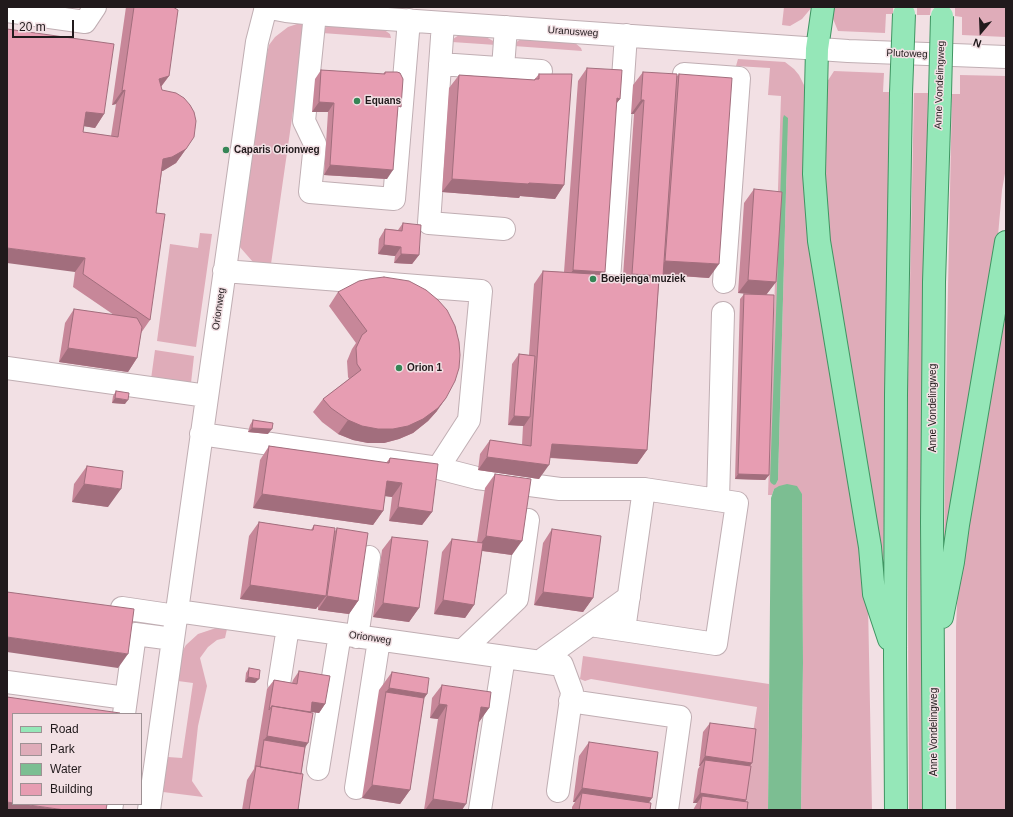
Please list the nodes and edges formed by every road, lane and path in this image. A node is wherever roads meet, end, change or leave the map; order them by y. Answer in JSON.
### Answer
{"nodes":[{"id":1,"x":95,"y":7,"type":"edge"},
{"id":2,"x":266,"y":7,"type":"edge"},
{"id":3,"x":822,"y":7,"type":"edge"},
{"id":4,"x":7,"y":11,"type":"edge"},
{"id":5,"x":904,"y":11,"type":"edge"},
{"id":6,"x":943,"y":12,"type":"edge"},
{"id":7,"x":315,"y":14,"type":"junction"},
{"id":8,"x":409,"y":20,"type":"junction"},
{"id":9,"x":443,"y":23,"type":"junction"},
{"id":10,"x":506,"y":27,"type":"junction"},
{"id":11,"x":626,"y":35,"type":"junction"},
{"id":12,"x":687,"y":40,"type":"junction"},
{"id":13,"x":817,"y":49,"type":"junction"},
{"id":14,"x":881,"y":53,"type":"joint"},
{"id":15,"x":1006,"y":57,"type":"edge"},
{"id":16,"x":440,"y":64,"type":"junction"},
{"id":17,"x":503,"y":68,"type":"junction"},
{"id":18,"x":541,"y":71,"type":"dead end"},
{"id":19,"x":504,"y":229,"type":"dead end"},
{"id":20,"x":1006,"y":242,"type":"edge"},
{"id":21,"x":224,"y":271,"type":"junction"},
{"id":22,"x":609,"y":280,"type":"edge"},
{"id":23,"x":724,"y":282,"type":"dead end"},
{"id":24,"x":723,"y":313,"type":"dead end"},
{"id":25,"x":7,"y":368,"type":"edge"},
{"id":26,"x":207,"y":396,"type":"junction"},
{"id":27,"x":202,"y":434,"type":"junction"},
{"id":28,"x":438,"y":468,"type":"junction"},
{"id":29,"x":644,"y":489,"type":"junction"},
{"id":30,"x":718,"y":500,"type":"junction"},
{"id":31,"x":528,"y":520,"type":"edge"},
{"id":32,"x":369,"y":557,"type":"dead end"},
{"id":33,"x":628,"y":597,"type":"junction"},
{"id":34,"x":122,"y":608,"type":"edge"},
{"id":35,"x":177,"y":614,"type":"junction"},
{"id":36,"x":590,"y":625,"type":"junction"},
{"id":37,"x":288,"y":627,"type":"junction"},
{"id":38,"x":624,"y":630,"type":"junction"},
{"id":39,"x":349,"y":635,"type":"junction"},
{"id":40,"x":173,"y":639,"type":"junction"},
{"id":41,"x":379,"y":640,"type":"junction"},
{"id":42,"x":462,"y":651,"type":"junction"},
{"id":43,"x":895,"y":656,"type":"junction"},
{"id":44,"x":504,"y":657,"type":"junction"},
{"id":45,"x":934,"y":659,"type":"junction"},
{"id":46,"x":539,"y":662,"type":"junction"},
{"id":47,"x":7,"y":682,"type":"edge"},
{"id":48,"x":279,"y":684,"type":"edge"},
{"id":49,"x":570,"y":701,"type":"junction"},
{"id":50,"x":125,"y":706,"type":"edge"},
{"id":51,"x":318,"y":769,"type":"dead end"},
{"id":52,"x":356,"y":788,"type":"dead end"},
{"id":53,"x":558,"y":791,"type":"dead end"},
{"id":54,"x":149,"y":810,"type":"edge"},
{"id":55,"x":480,"y":810,"type":"edge"},
{"id":56,"x":667,"y":810,"type":"edge"},
{"id":57,"x":896,"y":810,"type":"edge"},
{"id":58,"x":934,"y":810,"type":"edge"}],
"edges":[{"from":1,"to":4,"type":"street"},
{"from":2,"to":7,"type":"street","name":"Uranusweg"},
{"from":2,"to":21,"type":"street","name":"Orionweg"},
{"from":3,"to":13,"type":"main road"},
{"from":5,"to":43,"type":"main road","bridge":true},
{"from":6,"to":45,"type":"main road","name":"Anne Vondelingweg","bridge":true},
{"from":7,"to":8,"type":"street","name":"Uranusweg"},
{"from":7,"to":8,"type":"street"},
{"from":8,"to":9,"type":"street","name":"Uranusweg"},
{"from":9,"to":10,"type":"street","name":"Uranusweg"},
{"from":9,"to":16,"type":"street"},
{"from":10,"to":11,"type":"street","name":"Uranusweg"},
{"from":10,"to":17,"type":"street"},
{"from":11,"to":12,"type":"street","name":"Uranusweg"},
{"from":11,"to":22,"type":"street"},
{"from":12,"to":13,"type":"street","name":"Uranusweg"},
{"from":12,"to":23,"type":"street"},
{"from":13,"to":14,"type":"street","name":"Uranusweg"},
{"from":13,"to":43,"type":"main road"},
{"from":14,"to":15,"type":"street","name":"Plutoweg"},
{"from":16,"to":17,"type":"street"},
{"from":16,"to":19,"type":"street"},
{"from":17,"to":18,"type":"street"},
{"from":20,"to":45,"type":"main road"},
{"from":21,"to":26,"type":"street","name":"Orionweg"},
{"from":21,"to":28,"type":"street"},
{"from":24,"to":30,"type":"street"},
{"from":25,"to":26,"type":"street"},
{"from":26,"to":27,"type":"street","name":"Orionweg"},
{"from":27,"to":28,"type":"street"},
{"from":27,"to":35,"type":"street","name":"Orionweg"},
{"from":28,"to":29,"type":"street"},
{"from":29,"to":30,"type":"street"},
{"from":29,"to":33,"type":"street"},
{"from":30,"to":38,"type":"street"},
{"from":31,"to":42,"type":"street"},
{"from":32,"to":39,"type":"street"},
{"from":33,"to":36,"type":"street"},
{"from":33,"to":38,"type":"street"},
{"from":34,"to":35,"type":"street"},
{"from":35,"to":37,"type":"street","name":"Orionweg"},
{"from":35,"to":40,"type":"street","name":"Orionweg"},
{"from":36,"to":38,"type":"street"},
{"from":36,"to":46,"type":"street"},
{"from":37,"to":39,"type":"street","name":"Orionweg"},
{"from":37,"to":48,"type":"street"},
{"from":39,"to":41,"type":"street","name":"Orionweg"},
{"from":39,"to":51,"type":"street"},
{"from":40,"to":50,"type":"street"},
{"from":40,"to":54,"type":"street","name":"Orionweg"},
{"from":41,"to":42,"type":"street","name":"Orionweg"},
{"from":41,"to":52,"type":"street"},
{"from":42,"to":44,"type":"street","name":"Orionweg"},
{"from":43,"to":57,"type":"main road"},
{"from":44,"to":46,"type":"street","name":"Orionweg"},
{"from":44,"to":55,"type":"street"},
{"from":45,"to":58,"type":"main road","name":"Anne Vondelingweg"},
{"from":46,"to":49,"type":"street","name":"Orionweg"},
{"from":47,"to":50,"type":"street"},
{"from":49,"to":53,"type":"street"},
{"from":49,"to":56,"type":"street"}]}
